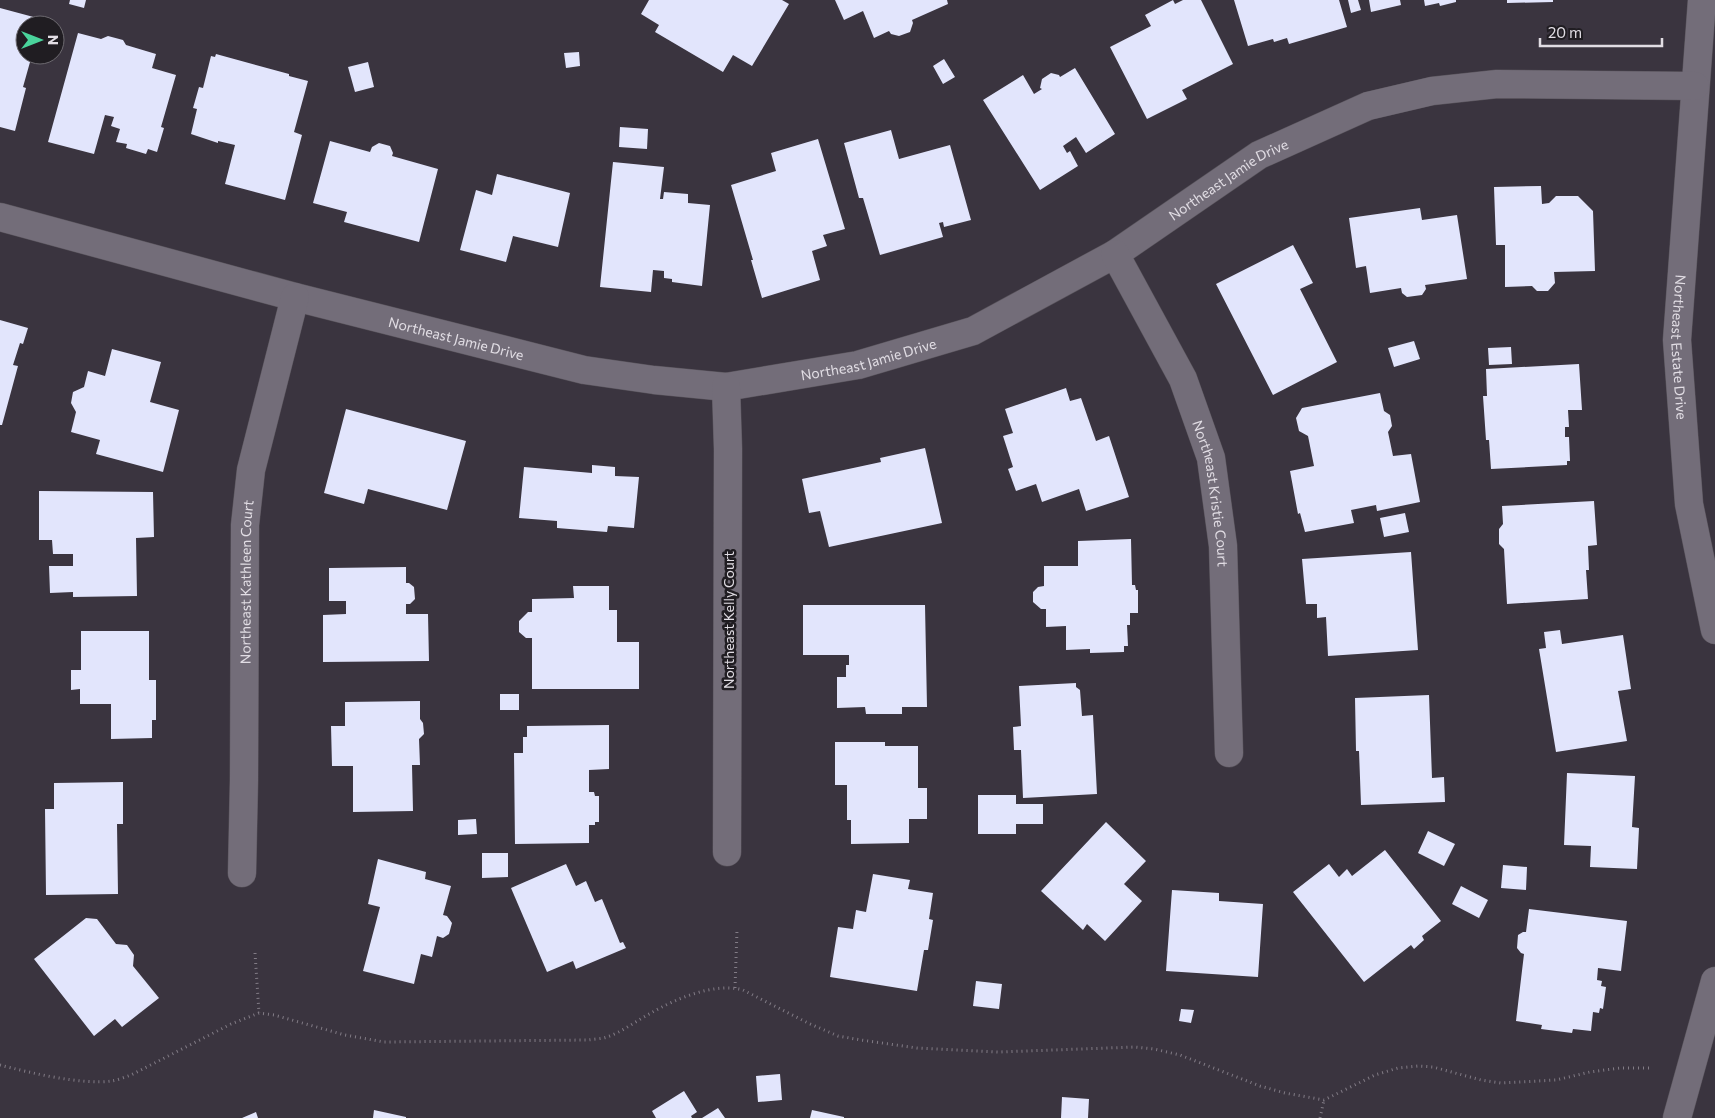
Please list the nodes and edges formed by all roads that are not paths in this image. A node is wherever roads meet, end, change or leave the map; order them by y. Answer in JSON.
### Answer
{"nodes":[{"id":1,"x":1702,"y":0,"type":"edge"},
{"id":2,"x":1695,"y":86,"type":"junction"},
{"id":3,"x":0,"y":217,"type":"edge"},
{"id":4,"x":1114,"y":254,"type":"junction"},
{"id":5,"x":295,"y":297,"type":"junction"},
{"id":6,"x":726,"y":388,"type":"junction"},
{"id":7,"x":1715,"y":630,"type":"edge"},
{"id":8,"x":1229,"y":753,"type":"dead end"},
{"id":9,"x":727,"y":852,"type":"dead end"},
{"id":10,"x":242,"y":873,"type":"dead end"},
{"id":11,"x":1715,"y":981,"type":"edge"},
{"id":12,"x":1677,"y":1118,"type":"edge"}],
"edges":[{"from":1,"to":2,"type":"street","name":"Northeast Estate Drive"},
{"from":2,"to":4,"type":"street","name":"Northeast Jamie Drive"},
{"from":2,"to":7,"type":"street","name":"Northeast Estate Drive"},
{"from":3,"to":5,"type":"street","name":"Northeast Jamie Drive"},
{"from":4,"to":6,"type":"street","name":"Northeast Jamie Drive"},
{"from":4,"to":8,"type":"street","name":"Northeast Kristie Court"},
{"from":5,"to":6,"type":"street","name":"Northeast Jamie Drive"},
{"from":5,"to":10,"type":"street","name":"Northeast Kathleen Court"},
{"from":6,"to":9,"type":"street","name":"Northeast Kelly Court"},
{"from":11,"to":12,"type":"street"}]}
